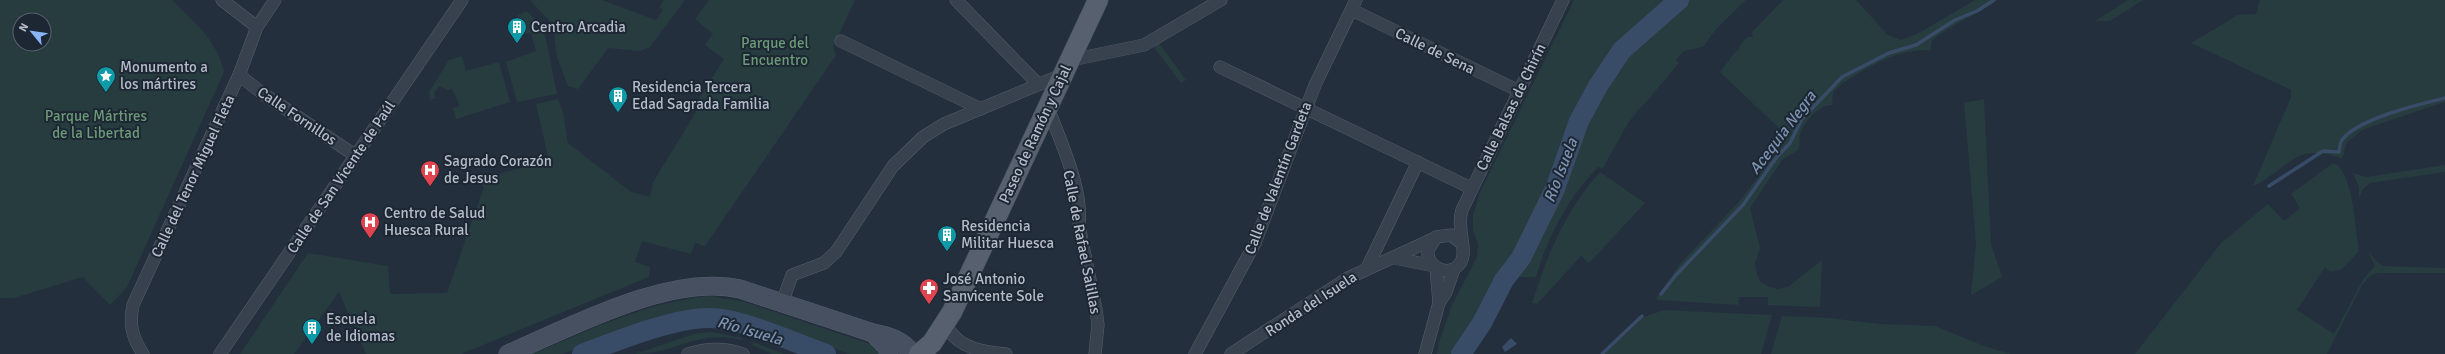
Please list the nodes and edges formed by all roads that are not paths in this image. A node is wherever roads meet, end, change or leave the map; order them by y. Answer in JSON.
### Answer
{"nodes":[{"id":1,"x":222,"y":0,"type":"edge"},
{"id":2,"x":275,"y":0,"type":"edge"},
{"id":3,"x":462,"y":0,"type":"edge"},
{"id":4,"x":956,"y":0,"type":"edge"},
{"id":5,"x":1098,"y":0,"type":"edge"},
{"id":6,"x":1221,"y":0,"type":"edge"},
{"id":7,"x":1563,"y":0,"type":"edge"},
{"id":8,"x":1354,"y":5,"type":"edge"},
{"id":9,"x":257,"y":27,"type":"junction"},
{"id":10,"x":841,"y":41,"type":"dead end"},
{"id":11,"x":1067,"y":67,"type":"junction"},
{"id":12,"x":1220,"y":67,"type":"dead end"},
{"id":13,"x":239,"y":75,"type":"junction"},
{"id":14,"x":1038,"y":84,"type":"junction"},
{"id":15,"x":1519,"y":91,"type":"junction"},
{"id":16,"x":1306,"y":108,"type":"junction"},
{"id":17,"x":981,"y":109,"type":"junction"},
{"id":18,"x":1047,"y":110,"type":"junction"},
{"id":19,"x":356,"y":156,"type":"junction"},
{"id":20,"x":1418,"y":162,"type":"junction"},
{"id":21,"x":1471,"y":188,"type":"junction"},
{"id":22,"x":1460,"y":215,"type":"junction"},
{"id":23,"x":1436,"y":237,"type":"junction"},
{"id":24,"x":1460,"y":242,"type":"junction"},
{"id":25,"x":1394,"y":258,"type":"junction"},
{"id":26,"x":1435,"y":267,"type":"junction"},
{"id":27,"x":1367,"y":268,"type":"junction"},
{"id":28,"x":1454,"y":269,"type":"junction"},
{"id":29,"x":782,"y":303,"type":"junction"},
{"id":30,"x":1439,"y":303,"type":"junction"},
{"id":31,"x":950,"y":321,"type":"junction"},
{"id":32,"x":873,"y":333,"type":"junction"},
{"id":33,"x":144,"y":354,"type":"edge"},
{"id":34,"x":220,"y":354,"type":"edge"},
{"id":35,"x":508,"y":354,"type":"edge"},
{"id":36,"x":688,"y":354,"type":"edge"},
{"id":37,"x":743,"y":354,"type":"edge"},
{"id":38,"x":888,"y":354,"type":"edge"},
{"id":39,"x":913,"y":354,"type":"edge"},
{"id":40,"x":941,"y":354,"type":"edge"},
{"id":41,"x":1006,"y":354,"type":"edge"},
{"id":42,"x":1095,"y":354,"type":"edge"},
{"id":43,"x":1195,"y":354,"type":"edge"},
{"id":44,"x":1231,"y":354,"type":"edge"},
{"id":45,"x":1425,"y":354,"type":"edge"}],
"edges":[{"from":1,"to":9,"type":"street"},
{"from":2,"to":9,"type":"street","name":"Calle del Tenor Miguel Fleta"},
{"from":3,"to":19,"type":"street","name":"Calle de San Vicente de Paúl"},
{"from":4,"to":14,"type":"street"},
{"from":5,"to":11,"type":"main road","name":"Paseo de Ramón y Cajal"},
{"from":6,"to":11,"type":"street"},
{"from":7,"to":15,"type":"street","name":"Calle Balsas de Chirín"},
{"from":8,"to":15,"type":"street","name":"Calle de Sena"},
{"from":8,"to":16,"type":"street","name":"Calle de Valentín Gardeta"},
{"from":9,"to":13,"type":"street","name":"Calle del Tenor Miguel Fleta"},
{"from":10,"to":17,"type":"street"},
{"from":11,"to":14,"type":"street"},
{"from":11,"to":18,"type":"main road","name":"Paseo de Ramón y Cajal"},
{"from":12,"to":16,"type":"street"},
{"from":13,"to":19,"type":"street","name":"Calle Fornillos"},
{"from":13,"to":33,"type":"street","name":"Calle del Tenor Miguel Fleta"},
{"from":14,"to":17,"type":"street"},
{"from":15,"to":21,"type":"street","name":"Calle Balsas de Chirín"},
{"from":16,"to":20,"type":"street"},
{"from":16,"to":43,"type":"street","name":"Calle de Valentín Gardeta"},
{"from":17,"to":29,"type":"street"},
{"from":18,"to":31,"type":"main road","name":"Paseo de Ramón y Cajal"},
{"from":18,"to":42,"type":"street","name":"Calle de Rafael Salillas"},
{"from":19,"to":34,"type":"street","name":"Calle de San Vicente de Paúl"},
{"from":20,"to":21,"type":"street"},
{"from":20,"to":27,"type":"street"},
{"from":21,"to":22,"type":"street","name":"Calle Balsas de Chirín"},
{"from":22,"to":23,"type":"street","name":"Calle Balsas de Chirín"},
{"from":22,"to":24,"type":"street","name":"Calle Balsas de Chirín"},
{"from":23,"to":24,"type":"street"},
{"from":23,"to":25,"type":"street","name":"Ronda del Isuela"},
{"from":23,"to":26,"type":"street"},
{"from":24,"to":28,"type":"street"},
{"from":25,"to":26,"type":"street","name":"Ronda del Isuela"},
{"from":25,"to":27,"type":"street","name":"Ronda del Isuela"},
{"from":26,"to":28,"type":"street"},
{"from":26,"to":30,"type":"street"},
{"from":27,"to":44,"type":"street","name":"Ronda del Isuela"},
{"from":28,"to":30,"type":"street"},
{"from":29,"to":32,"type":"main road"},
{"from":29,"to":35,"type":"main road"},
{"from":30,"to":45,"type":"street"},
{"from":31,"to":39,"type":"main road","name":"Paseo de Ramón y Cajal"},
{"from":31,"to":40,"type":"main road","name":"Paseo de Ramón y Cajal"},
{"from":31,"to":41,"type":"street"},
{"from":32,"to":38,"type":"main road"},
{"from":32,"to":39,"type":"main road"},
{"from":36,"to":37,"type":"street"}]}
